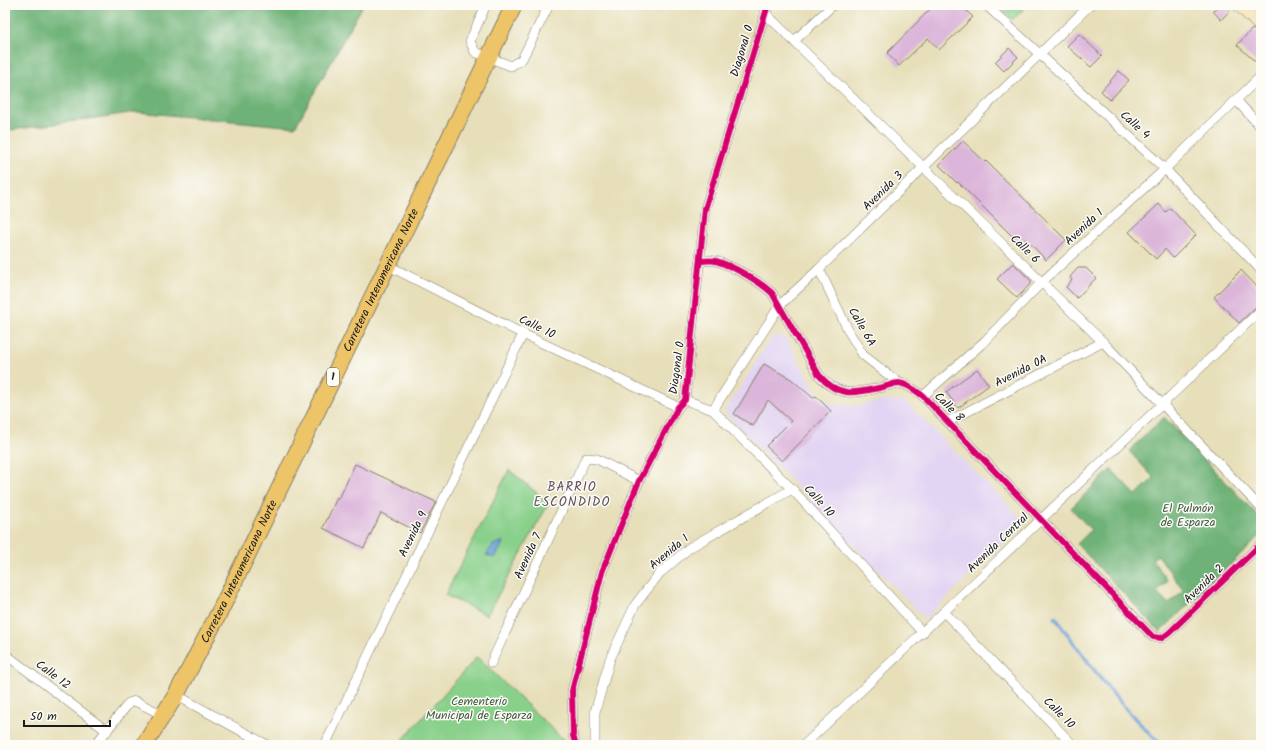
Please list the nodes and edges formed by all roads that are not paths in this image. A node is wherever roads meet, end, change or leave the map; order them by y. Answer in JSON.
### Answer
{"nodes":[{"id":1,"x":486,"y":5,"type":"edge"},
{"id":2,"x":514,"y":5,"type":"edge"},
{"id":3,"x":549,"y":5,"type":"edge"},
{"id":4,"x":833,"y":5,"type":"edge"},
{"id":5,"x":986,"y":5,"type":"edge"},
{"id":6,"x":1090,"y":5,"type":"edge"},
{"id":7,"x":1239,"y":5,"type":"edge"},
{"id":8,"x":766,"y":9,"type":"edge"},
{"id":9,"x":1261,"y":26,"type":"edge"},
{"id":10,"x":794,"y":41,"type":"junction"},
{"id":11,"x":1038,"y":54,"type":"junction"},
{"id":12,"x":489,"y":58,"type":"junction"},
{"id":13,"x":1261,"y":76,"type":"edge"},
{"id":14,"x":1236,"y":100,"type":"junction"},
{"id":15,"x":1261,"y":127,"type":"edge"},
{"id":16,"x":925,"y":167,"type":"junction"},
{"id":17,"x":1165,"y":169,"type":"junction"},
{"id":18,"x":700,"y":260,"type":"junction"},
{"id":19,"x":386,"y":266,"type":"junction"},
{"id":20,"x":820,"y":269,"type":"junction"},
{"id":21,"x":1261,"y":270,"type":"edge"},
{"id":22,"x":1042,"y":282,"type":"junction"},
{"id":23,"x":780,"y":305,"type":"junction"},
{"id":24,"x":1261,"y":310,"type":"edge"},
{"id":25,"x":523,"y":334,"type":"junction"},
{"id":26,"x":1103,"y":342,"type":"junction"},
{"id":27,"x":899,"y":383,"type":"junction"},
{"id":28,"x":923,"y":396,"type":"junction"},
{"id":29,"x":685,"y":400,"type":"junction"},
{"id":30,"x":1162,"y":403,"type":"junction"},
{"id":31,"x":678,"y":407,"type":"junction"},
{"id":32,"x":713,"y":410,"type":"junction"},
{"id":33,"x":949,"y":421,"type":"junction"},
{"id":34,"x":639,"y":481,"type":"junction"},
{"id":35,"x":792,"y":489,"type":"junction"},
{"id":36,"x":1261,"y":508,"type":"edge"},
{"id":37,"x":1040,"y":519,"type":"junction"},
{"id":38,"x":1261,"y":544,"type":"edge"},
{"id":39,"x":944,"y":612,"type":"junction"},
{"id":40,"x":923,"y":633,"type":"junction"},
{"id":41,"x":1162,"y":638,"type":"joint"},
{"id":42,"x":5,"y":654,"type":"edge"},
{"id":43,"x":491,"y":664,"type":"dead end"},
{"id":44,"x":176,"y":695,"type":"junction"},
{"id":45,"x":163,"y":715,"type":"junction"},
{"id":46,"x":107,"y":731,"type":"junction"},
{"id":47,"x":95,"y":745,"type":"edge"},
{"id":48,"x":144,"y":745,"type":"edge"},
{"id":49,"x":267,"y":745,"type":"edge"},
{"id":50,"x":325,"y":745,"type":"edge"},
{"id":51,"x":576,"y":745,"type":"edge"},
{"id":52,"x":595,"y":745,"type":"edge"},
{"id":53,"x":804,"y":745,"type":"edge"},
{"id":54,"x":1073,"y":745,"type":"edge"}],
"edges":[{"from":1,"to":12,"type":"street"},
{"from":2,"to":12,"type":"highway","name":"Carretera Interamericana Norte","number":"1"},
{"from":3,"to":12,"type":"street"},
{"from":4,"to":10,"type":"street"},
{"from":5,"to":11,"type":"street","name":"Calle 4"},
{"from":6,"to":11,"type":"street","name":"Avenida 3"},
{"from":7,"to":9,"type":"street"},
{"from":8,"to":10,"type":"street","name":"Calle 6"},
{"from":8,"to":18,"type":"street","name":"Diagonal 0"},
{"from":10,"to":16,"type":"street","name":"Calle 6"},
{"from":11,"to":16,"type":"street","name":"Avenida 3"},
{"from":11,"to":17,"type":"street","name":"Calle 4"},
{"from":12,"to":19,"type":"highway","name":"Carretera Interamericana Norte","number":"1"},
{"from":13,"to":14,"type":"street","name":"Avenida 1"},
{"from":14,"to":15,"type":"street"},
{"from":14,"to":17,"type":"street","name":"Avenida 1"},
{"from":16,"to":20,"type":"street","name":"Avenida 3"},
{"from":16,"to":22,"type":"street","name":"Calle 6"},
{"from":17,"to":21,"type":"street","name":"Calle 4"},
{"from":17,"to":22,"type":"street","name":"Avenida 1"},
{"from":18,"to":23,"type":"street"},
{"from":18,"to":29,"type":"street","name":"Diagonal 0"},
{"from":19,"to":25,"type":"street","name":"Calle 10"},
{"from":19,"to":44,"type":"highway","name":"Carretera Interamericana Norte","number":"1"},
{"from":20,"to":23,"type":"street","name":"Avenida 3"},
{"from":20,"to":27,"type":"street","name":"Calle 6A"},
{"from":22,"to":26,"type":"street","name":"Calle 6"},
{"from":22,"to":28,"type":"street","name":"Avenida 1"},
{"from":23,"to":27,"type":"street"},
{"from":23,"to":32,"type":"street","name":"Avenida 3"},
{"from":24,"to":30,"type":"street","name":"Avenida Central"},
{"from":25,"to":31,"type":"street","name":"Calle 10"},
{"from":25,"to":50,"type":"street","name":"Avenida 9"},
{"from":26,"to":30,"type":"street","name":"Calle 6"},
{"from":26,"to":33,"type":"street","name":"Avenida 0A"},
{"from":27,"to":28,"type":"street","name":"Calle 8"},
{"from":28,"to":33,"type":"street","name":"Calle 8"},
{"from":29,"to":31,"type":"street","name":"Diagonal 0"},
{"from":29,"to":32,"type":"street","name":"Calle 10"},
{"from":30,"to":36,"type":"street","name":"Calle 6"},
{"from":30,"to":37,"type":"street","name":"Avenida Central"},
{"from":31,"to":34,"type":"street","name":"Diagonal 0"},
{"from":32,"to":35,"type":"street","name":"Calle 10"},
{"from":33,"to":37,"type":"street","name":"Calle 8"},
{"from":34,"to":43,"type":"street","name":"Avenida 7"},
{"from":34,"to":51,"type":"street","name":"Diagonal 0"},
{"from":35,"to":40,"type":"street","name":"Calle 10"},
{"from":35,"to":52,"type":"street","name":"Avenida 1"},
{"from":37,"to":39,"type":"street","name":"Avenida Central"},
{"from":37,"to":41,"type":"street","name":"Calle 8"},
{"from":38,"to":41,"type":"street","name":"Avenida 2"},
{"from":39,"to":40,"type":"street","name":"Avenida Central"},
{"from":39,"to":54,"type":"street","name":"Calle 10"},
{"from":40,"to":53,"type":"street","name":"Avenida Central"},
{"from":42,"to":46,"type":"street","name":"Calle 12"},
{"from":44,"to":45,"type":"highway","name":"Carretera Interamericana Norte","number":"1"},
{"from":44,"to":49,"type":"street"},
{"from":45,"to":46,"type":"street"},
{"from":45,"to":48,"type":"highway","name":"Carretera Interamericana Norte","number":"1"},
{"from":46,"to":47,"type":"street"}]}
